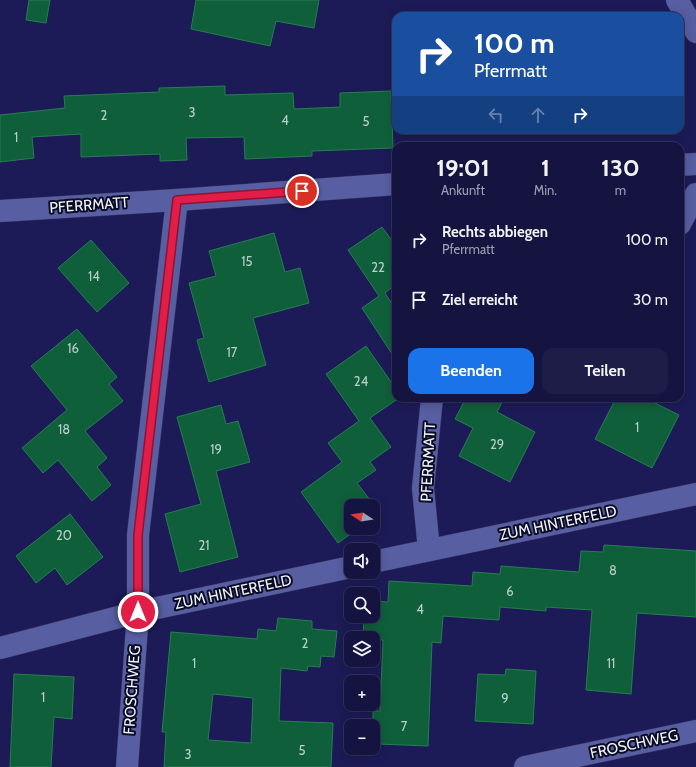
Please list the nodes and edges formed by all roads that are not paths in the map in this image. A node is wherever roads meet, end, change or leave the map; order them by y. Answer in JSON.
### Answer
{"nodes":[{"id":1,"x":677,"y":0,"type":"edge"},
{"id":2,"x":696,"y":32,"type":"edge"},
{"id":3,"x":696,"y":164,"type":"edge"},
{"id":4,"x":684,"y":165,"type":"edge"},
{"id":5,"x":392,"y":184,"type":"edge"},
{"id":6,"x":696,"y":194,"type":"edge"},
{"id":7,"x":177,"y":200,"type":"junction"},
{"id":8,"x":0,"y":211,"type":"edge"},
{"id":9,"x":684,"y":216,"type":"edge"},
{"id":10,"x":432,"y":402,"type":"edge"},
{"id":11,"x":696,"y":494,"type":"edge"},
{"id":12,"x":429,"y":550,"type":"junction"},
{"id":13,"x":380,"y":560,"type":"edge"},
{"id":14,"x":344,"y":568,"type":"edge"},
{"id":15,"x":138,"y":612,"type":"junction"},
{"id":16,"x":0,"y":648,"type":"edge"},
{"id":17,"x":696,"y":731,"type":"edge"},
{"id":18,"x":127,"y":767,"type":"edge"},
{"id":19,"x":525,"y":767,"type":"edge"}],
"edges":[{"from":1,"to":2,"type":"street"},
{"from":3,"to":4,"type":"street"},
{"from":5,"to":7,"type":"street","name":"PFERRMATT"},
{"from":6,"to":9,"type":"street"},
{"from":7,"to":8,"type":"street","name":"PFERRMATT"},
{"from":7,"to":15,"type":"street"},
{"from":10,"to":12,"type":"street","name":"PFERRMATT"},
{"from":11,"to":12,"type":"street","name":"ZUM HINTERFELD"},
{"from":12,"to":13,"type":"street","name":"ZUM HINTERFELD"},
{"from":14,"to":15,"type":"street","name":"ZUM HINTERFELD"},
{"from":15,"to":16,"type":"street","name":"ZUM HINTERFELD"},
{"from":15,"to":18,"type":"street","name":"FROSCHWEG"},
{"from":17,"to":19,"type":"street","name":"FROSCHWEG"}]}
